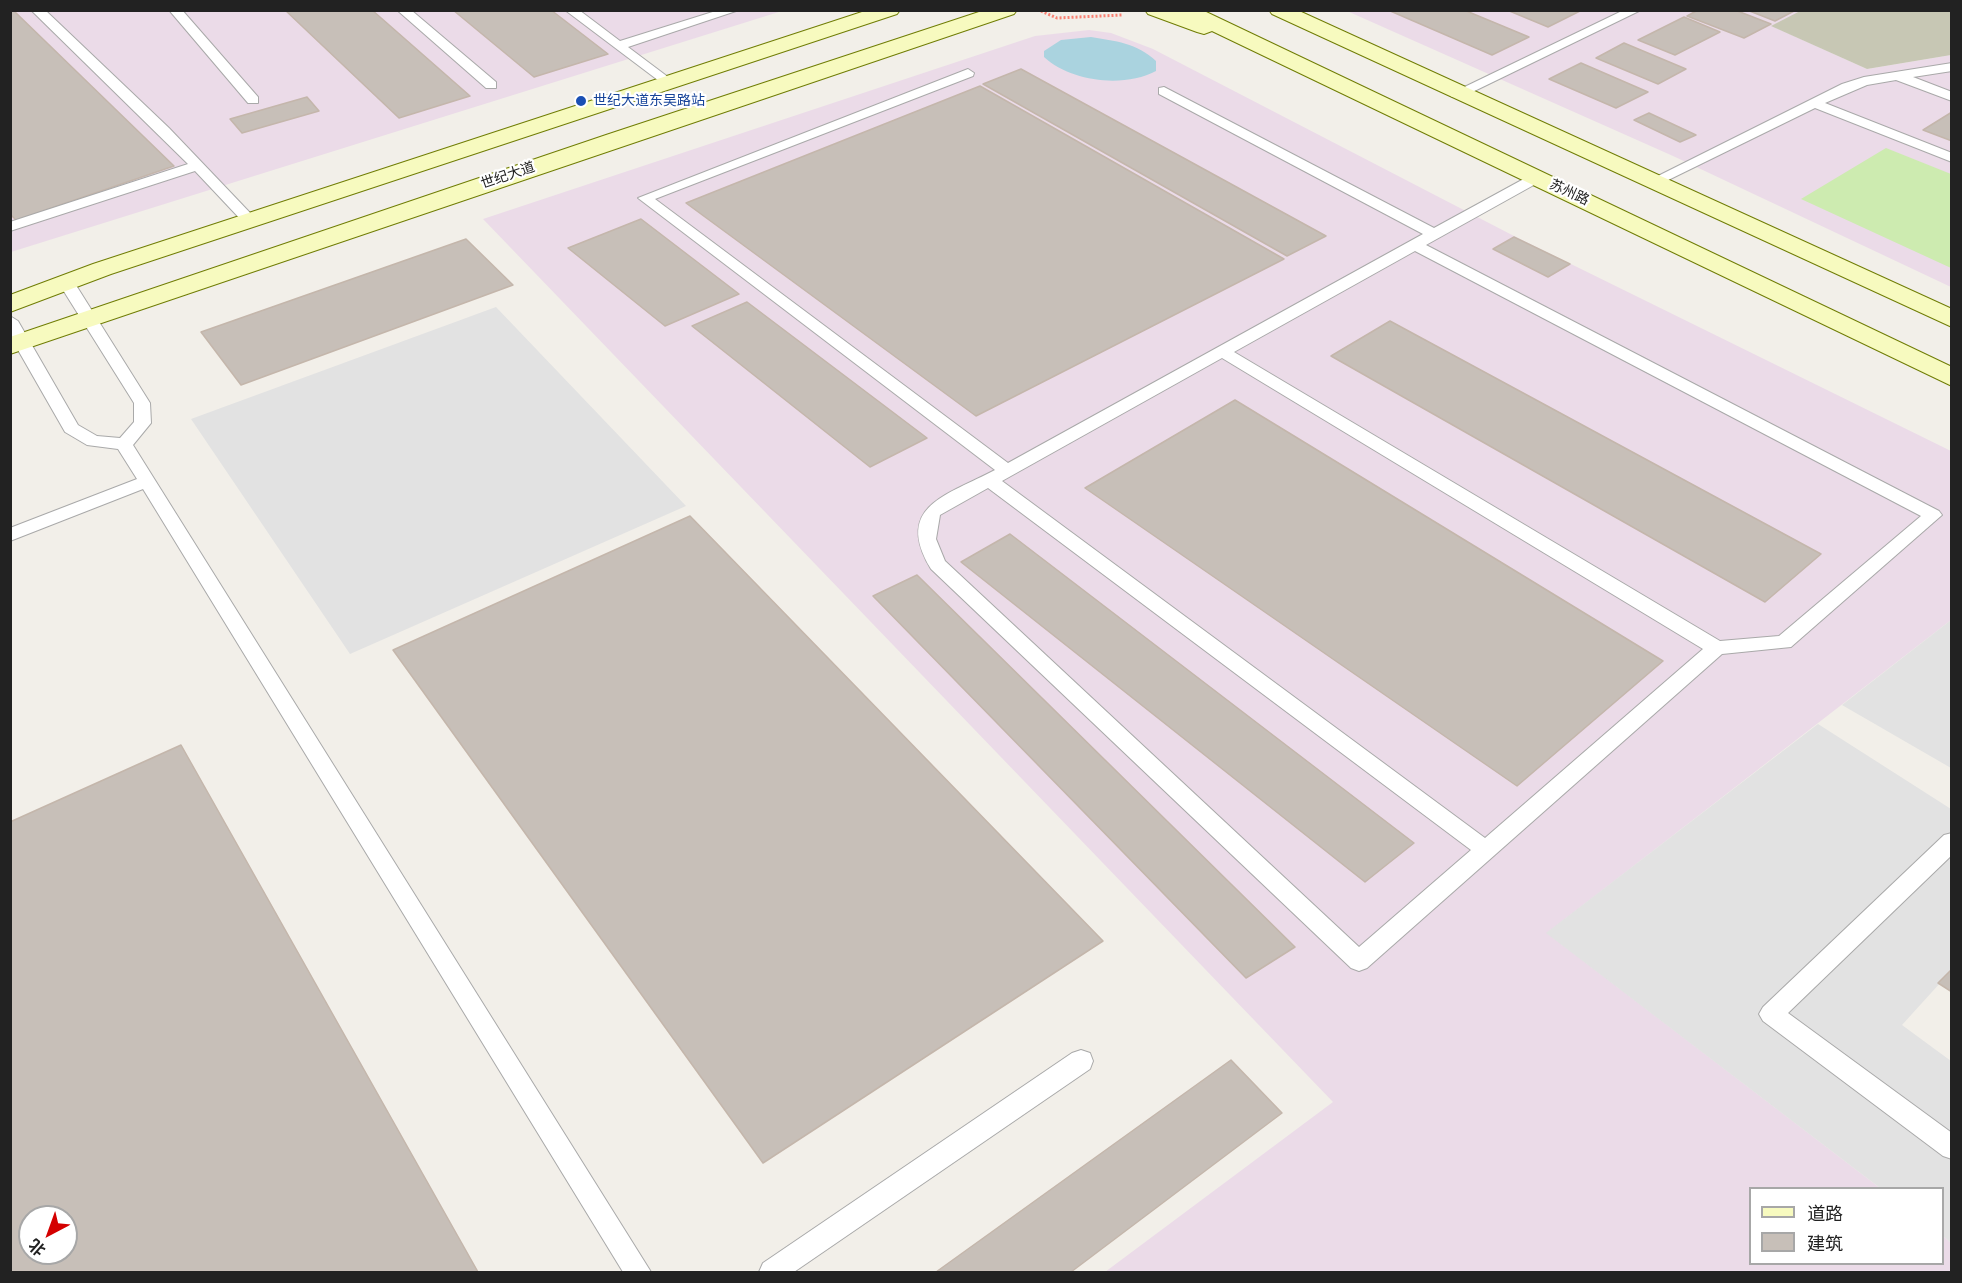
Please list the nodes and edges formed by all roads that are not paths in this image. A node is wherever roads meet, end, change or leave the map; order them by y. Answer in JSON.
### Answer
{"nodes":[{"id":1,"x":37,"y":10,"type":"edge"},
{"id":2,"x":175,"y":10,"type":"edge"},
{"id":3,"x":403,"y":10,"type":"edge"},
{"id":4,"x":571,"y":10,"type":"edge"},
{"id":5,"x":733,"y":10,"type":"edge"},
{"id":6,"x":868,"y":10,"type":"edge"},
{"id":7,"x":890,"y":10,"type":"edge"},
{"id":8,"x":1155,"y":10,"type":"edge"},
{"id":9,"x":1184,"y":10,"type":"edge"},
{"id":10,"x":1279,"y":10,"type":"edge"},
{"id":11,"x":1295,"y":10,"type":"edge"},
{"id":12,"x":1015,"y":12,"type":"edge"},
{"id":13,"x":1624,"y":12,"type":"edge"},
{"id":14,"x":820,"y":33,"type":"junction"},
{"id":15,"x":1334,"y":34,"type":"junction"},
{"id":16,"x":618,"y":46,"type":"junction"},
{"id":17,"x":1952,"y":67,"type":"edge"},
{"id":18,"x":968,"y":73,"type":"dead end"},
{"id":19,"x":1897,"y":76,"type":"junction"},
{"id":20,"x":667,"y":83,"type":"junction"},
{"id":21,"x":491,"y":86,"type":"dead end"},
{"id":22,"x":1343,"y":86,"type":"junction"},
{"id":23,"x":1164,"y":91,"type":"dead end"},
{"id":24,"x":1457,"y":94,"type":"junction"},
{"id":25,"x":1952,"y":97,"type":"edge"},
{"id":26,"x":253,"y":100,"type":"dead end"},
{"id":27,"x":1814,"y":102,"type":"junction"},
{"id":28,"x":1952,"y":158,"type":"edge"},
{"id":29,"x":197,"y":166,"type":"junction"},
{"id":30,"x":1536,"y":178,"type":"junction"},
{"id":31,"x":1651,"y":183,"type":"junction"},
{"id":32,"x":249,"y":220,"type":"junction"},
{"id":33,"x":10,"y":227,"type":"edge"},
{"id":34,"x":1434,"y":234,"type":"junction"},
{"id":35,"x":1414,"y":245,"type":"junction"},
{"id":36,"x":66,"y":282,"type":"junction"},
{"id":37,"x":10,"y":304,"type":"edge"},
{"id":38,"x":1952,"y":319,"type":"edge"},
{"id":39,"x":88,"y":320,"type":"junction"},
{"id":40,"x":10,"y":321,"type":"edge"},
{"id":41,"x":17,"y":344,"type":"edge"},
{"id":42,"x":1222,"y":351,"type":"junction"},
{"id":43,"x":1952,"y":378,"type":"edge"},
{"id":44,"x":124,"y":444,"type":"junction"},
{"id":45,"x":1006,"y":470,"type":"junction"},
{"id":46,"x":989,"y":480,"type":"junction"},
{"id":47,"x":147,"y":481,"type":"junction"},
{"id":48,"x":10,"y":535,"type":"edge"},
{"id":49,"x":1717,"y":648,"type":"junction"},
{"id":50,"x":1952,"y":841,"type":"edge"},
{"id":51,"x":1486,"y":850,"type":"junction"},
{"id":52,"x":1082,"y":1061,"type":"dead end"},
{"id":53,"x":1952,"y":1148,"type":"edge"},
{"id":54,"x":638,"y":1272,"type":"edge"},
{"id":55,"x":772,"y":1272,"type":"edge"}],
"edges":[{"from":1,"to":29,"type":"lane"},
{"from":2,"to":26,"type":"lane"},
{"from":3,"to":21,"type":"lane"},
{"from":4,"to":16,"type":"lane"},
{"from":5,"to":16,"type":"lane"},
{"from":6,"to":14,"type":"street"},
{"from":7,"to":14,"type":"street"},
{"from":8,"to":22,"type":"street"},
{"from":9,"to":22,"type":"street","name":"苏州路"},
{"from":10,"to":15,"type":"street"},
{"from":11,"to":15,"type":"street"},
{"from":12,"to":39,"type":"street","name":"世纪大道"},
{"from":13,"to":24,"type":"lane"},
{"from":14,"to":20,"type":"street"},
{"from":15,"to":24,"type":"street"},
{"from":16,"to":20,"type":"lane"},
{"from":17,"to":19,"type":"lane"},
{"from":18,"to":45,"type":"lane"},
{"from":19,"to":25,"type":"lane"},
{"from":19,"to":27,"type":"lane"},
{"from":20,"to":32,"type":"street"},
{"from":22,"to":30,"type":"street","name":"苏州路"},
{"from":23,"to":34,"type":"lane"},
{"from":24,"to":31,"type":"street"},
{"from":27,"to":28,"type":"lane"},
{"from":27,"to":31,"type":"lane"},
{"from":29,"to":32,"type":"lane"},
{"from":29,"to":33,"type":"lane"},
{"from":30,"to":34,"type":"lane"},
{"from":30,"to":43,"type":"street","name":"苏州路"},
{"from":31,"to":38,"type":"street"},
{"from":32,"to":36,"type":"street"},
{"from":34,"to":35,"type":"lane"},
{"from":35,"to":42,"type":"lane"},
{"from":35,"to":49,"type":"lane"},
{"from":36,"to":37,"type":"street"},
{"from":36,"to":39,"type":"lane"},
{"from":39,"to":41,"type":"street","name":"世纪大道"},
{"from":39,"to":44,"type":"lane"},
{"from":40,"to":41,"type":"lane"},
{"from":41,"to":44,"type":"lane"},
{"from":42,"to":45,"type":"lane"},
{"from":42,"to":49,"type":"lane"},
{"from":44,"to":47,"type":"lane"},
{"from":45,"to":46,"type":"lane"},
{"from":46,"to":51,"type":"lane"},
{"from":46,"to":51,"type":"lane"},
{"from":47,"to":48,"type":"lane"},
{"from":47,"to":54,"type":"lane"},
{"from":49,"to":51,"type":"lane"},
{"from":50,"to":53,"type":"lane"},
{"from":52,"to":55,"type":"lane"}]}
